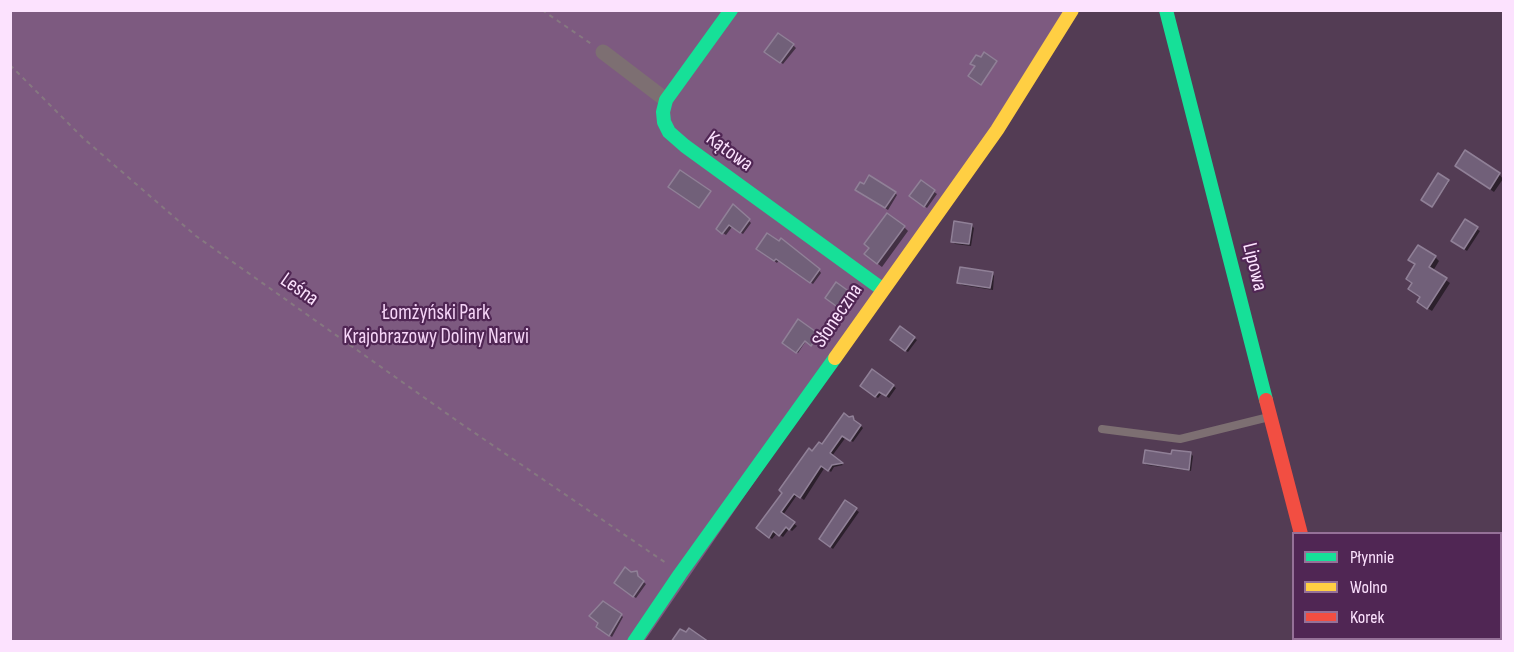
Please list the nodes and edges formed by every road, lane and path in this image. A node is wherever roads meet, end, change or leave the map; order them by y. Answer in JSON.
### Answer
{"nodes":[{"id":1,"x":542,"y":10,"type":"edge"},
{"id":2,"x":731,"y":10,"type":"edge"},
{"id":3,"x":1072,"y":10,"type":"edge"},
{"id":4,"x":1166,"y":10,"type":"edge"},
{"id":5,"x":603,"y":52,"type":"joint"},
{"id":6,"x":10,"y":65,"type":"edge"},
{"id":7,"x":666,"y":100,"type":"junction"},
{"id":8,"x":882,"y":289,"type":"junction"},
{"id":9,"x":1271,"y":417,"type":"junction"},
{"id":10,"x":1102,"y":429,"type":"dead end"},
{"id":11,"x":1300,"y":532,"type":"edge"},
{"id":12,"x":680,"y":574,"type":"junction"},
{"id":13,"x":634,"y":642,"type":"edge"}],
"edges":[{"from":1,"to":5,"type":"path"},
{"from":2,"to":7,"type":"street"},
{"from":3,"to":8,"type":"street","name":"Słoneczna"},
{"from":4,"to":9,"type":"street","name":"Lipowa"},
{"from":5,"to":7,"type":"street"},
{"from":6,"to":12,"type":"path","name":"Leśna"},
{"from":7,"to":8,"type":"street","name":"Kątowa"},
{"from":8,"to":12,"type":"street","name":"Słoneczna"},
{"from":9,"to":10,"type":"lane"},
{"from":9,"to":11,"type":"street","name":"Lipowa"},
{"from":12,"to":13,"type":"street","name":"Słoneczna"}]}
